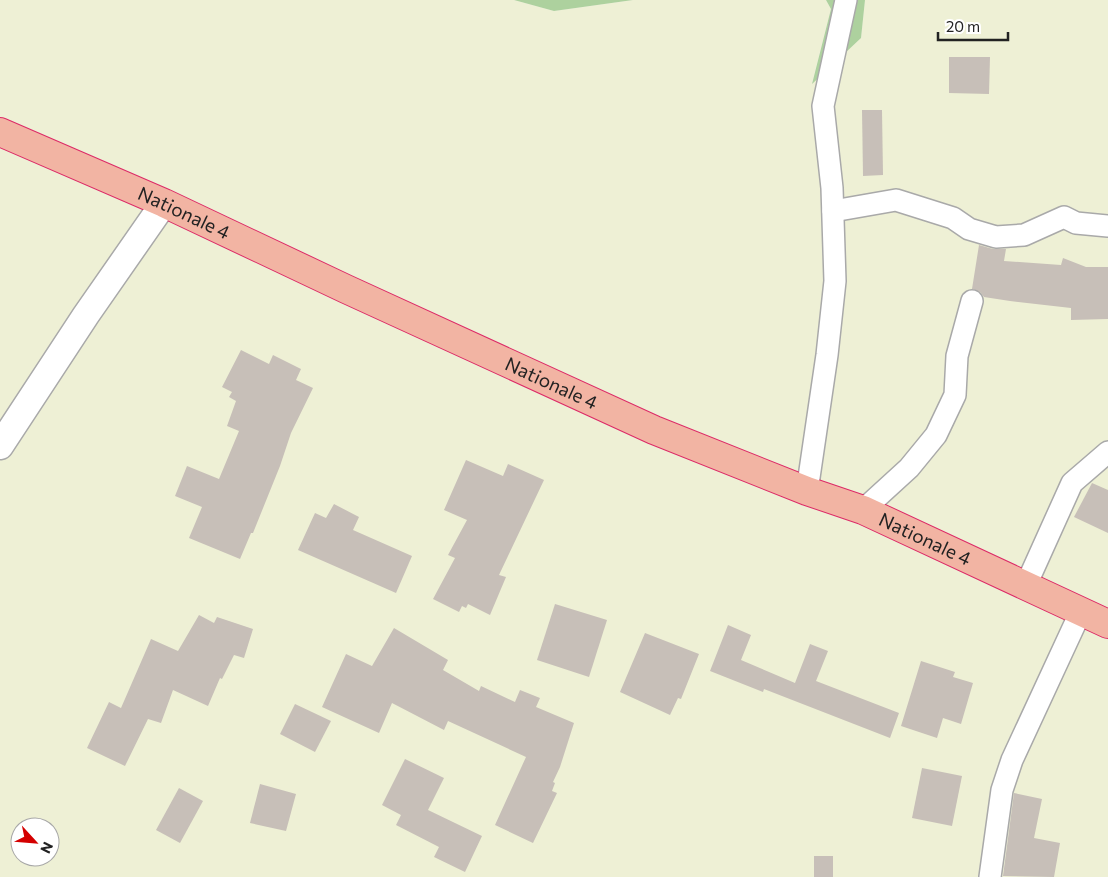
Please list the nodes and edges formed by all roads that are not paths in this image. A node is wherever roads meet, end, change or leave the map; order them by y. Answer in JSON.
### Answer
{"nodes":[{"id":1,"x":846,"y":0,"type":"edge"},
{"id":2,"x":0,"y":132,"type":"edge"},
{"id":3,"x":164,"y":203,"type":"junction"},
{"id":4,"x":833,"y":211,"type":"junction"},
{"id":5,"x":1108,"y":226,"type":"edge"},
{"id":6,"x":972,"y":301,"type":"dead end"},
{"id":7,"x":0,"y":446,"type":"edge"},
{"id":8,"x":1108,"y":452,"type":"edge"},
{"id":9,"x":807,"y":491,"type":"junction"},
{"id":10,"x":863,"y":510,"type":"junction"},
{"id":11,"x":1026,"y":585,"type":"junction"},
{"id":12,"x":1081,"y":611,"type":"junction"},
{"id":13,"x":1108,"y":624,"type":"edge"},
{"id":14,"x":990,"y":877,"type":"edge"}],
"edges":[{"from":1,"to":4,"type":"street"},
{"from":2,"to":3,"type":"highway","name":"Nationale 4"},
{"from":3,"to":7,"type":"street"},
{"from":3,"to":9,"type":"highway","name":"Nationale 4"},
{"from":4,"to":5,"type":"street"},
{"from":4,"to":9,"type":"street"},
{"from":6,"to":10,"type":"street"},
{"from":8,"to":11,"type":"street"},
{"from":9,"to":10,"type":"highway","name":"Nationale 4"},
{"from":10,"to":11,"type":"highway","name":"Nationale 4"},
{"from":11,"to":12,"type":"highway","name":"Nationale 4"},
{"from":12,"to":13,"type":"highway","name":"Nationale 4"},
{"from":12,"to":14,"type":"street"}]}
